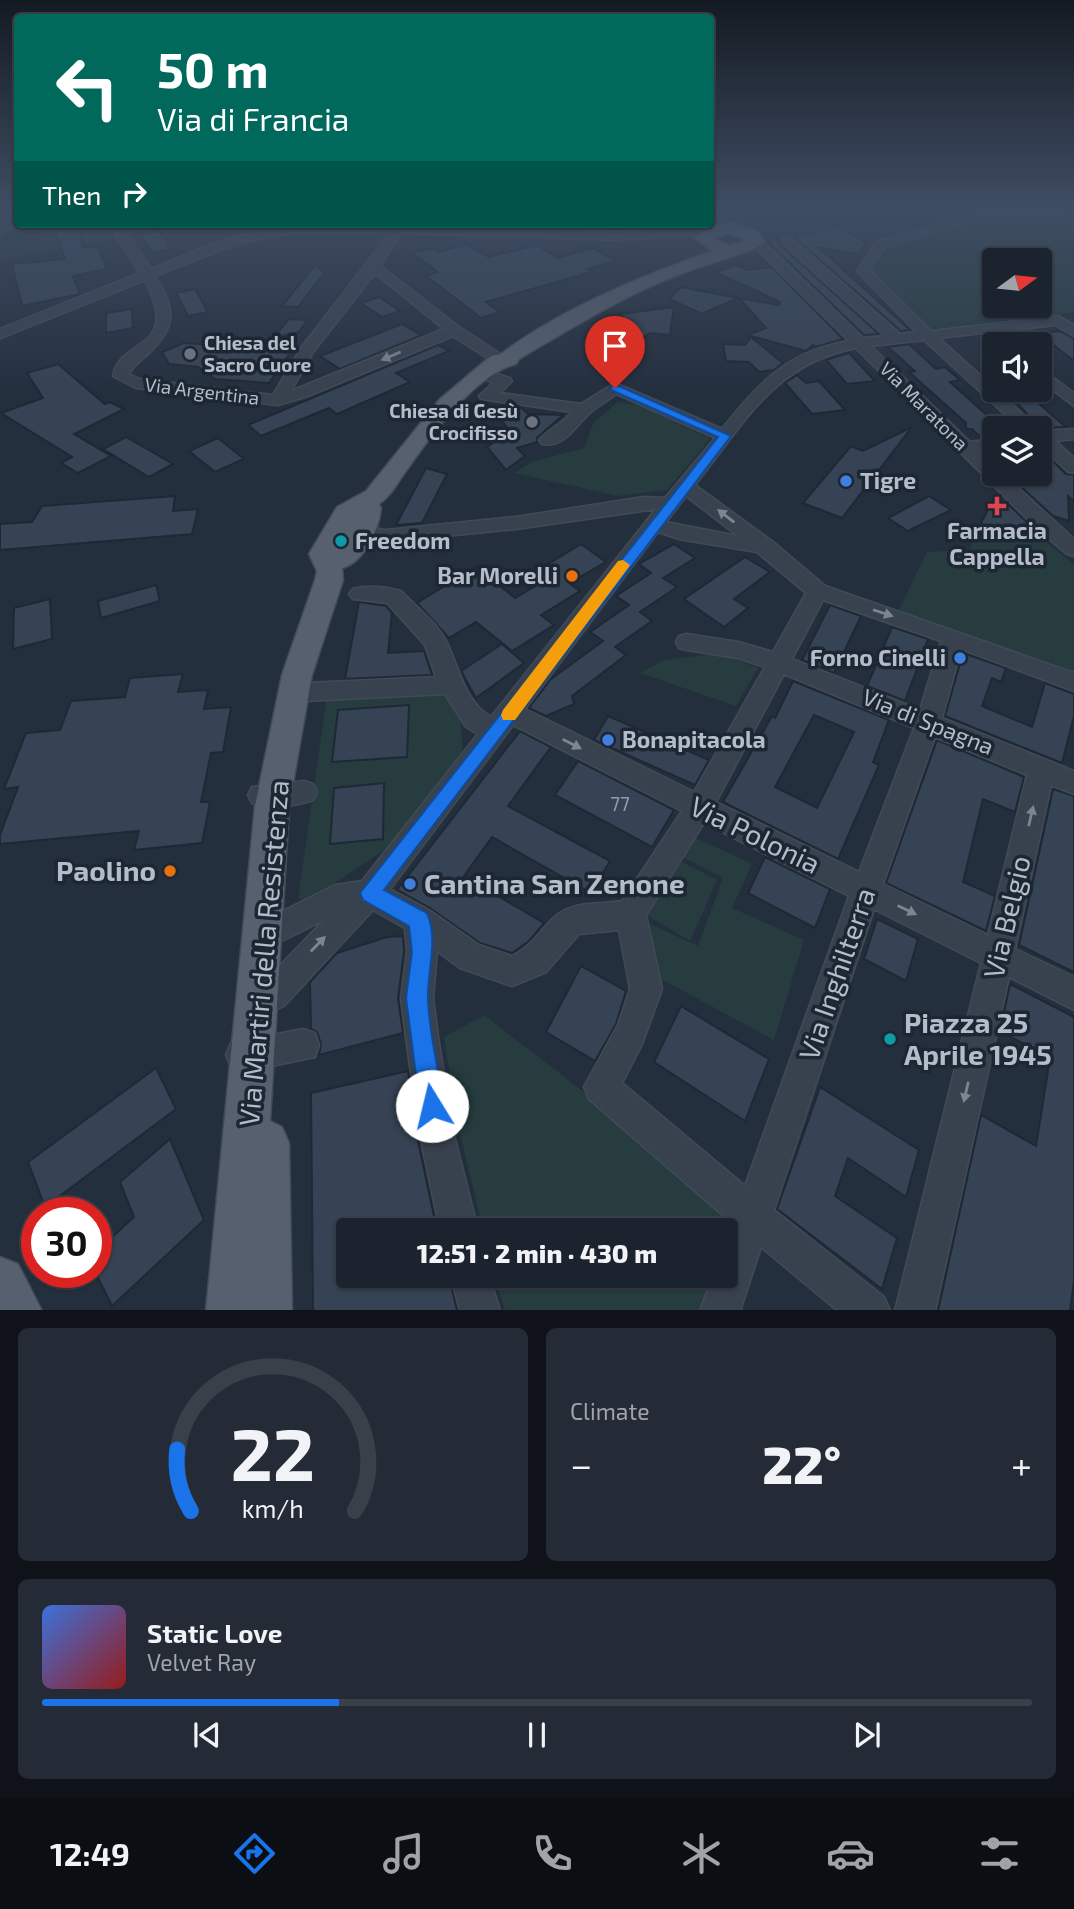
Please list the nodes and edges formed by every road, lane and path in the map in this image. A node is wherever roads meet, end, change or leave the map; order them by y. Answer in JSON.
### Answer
{"nodes":[{"id":1,"x":144,"y":269,"type":"edge"},
{"id":2,"x":174,"y":269,"type":"edge"},
{"id":3,"x":371,"y":269,"type":"edge"},
{"id":4,"x":375,"y":269,"type":"edge"},
{"id":5,"x":664,"y":269,"type":"edge"},
{"id":6,"x":679,"y":269,"type":"edge"},
{"id":7,"x":784,"y":269,"type":"edge"},
{"id":8,"x":817,"y":269,"type":"edge"},
{"id":9,"x":818,"y":269,"type":"edge"},
{"id":10,"x":858,"y":269,"type":"edge"},
{"id":11,"x":788,"y":273,"type":"junction"},
{"id":12,"x":150,"y":279,"type":"junction"},
{"id":13,"x":876,"y":286,"type":"junction"},
{"id":14,"x":843,"y":291,"type":"junction"},
{"id":15,"x":812,"y":295,"type":"junction"},
{"id":16,"x":900,"y":310,"type":"junction"},
{"id":17,"x":868,"y":313,"type":"junction"},
{"id":18,"x":834,"y":317,"type":"junction"},
{"id":19,"x":454,"y":330,"type":"junction"},
{"id":20,"x":1074,"y":332,"type":"edge"},
{"id":21,"x":926,"y":334,"type":"junction"},
{"id":22,"x":3,"y":336,"type":"edge"},
{"id":23,"x":896,"y":338,"type":"junction"},
{"id":24,"x":861,"y":343,"type":"junction"},
{"id":25,"x":496,"y":362,"type":"junction"},
{"id":26,"x":1052,"y":383,"type":"edge"},
{"id":27,"x":278,"y":400,"type":"junction"},
{"id":28,"x":1074,"y":401,"type":"edge"},
{"id":29,"x":584,"y":409,"type":"junction"},
{"id":30,"x":1017,"y":416,"type":"edge"},
{"id":31,"x":1074,"y":433,"type":"edge"},
{"id":32,"x":1052,"y":434,"type":"edge"},
{"id":33,"x":725,"y":436,"type":"junction"},
{"id":34,"x":548,"y":440,"type":"dead end"},
{"id":35,"x":982,"y":446,"type":"edge"},
{"id":36,"x":966,"y":448,"type":"junction"},
{"id":37,"x":1052,"y":448,"type":"edge"},
{"id":38,"x":1074,"y":468,"type":"edge"},
{"id":39,"x":678,"y":496,"type":"junction"},
{"id":40,"x":654,"y":524,"type":"junction"},
{"id":41,"x":351,"y":533,"type":"junction"},
{"id":42,"x":765,"y":547,"type":"junction"},
{"id":43,"x":1074,"y":549,"type":"edge"},
{"id":44,"x":818,"y":592,"type":"junction"},
{"id":45,"x":360,"y":594,"type":"dead end"},
{"id":46,"x":953,"y":638,"type":"junction"},
{"id":47,"x":687,"y":642,"type":"dead end"},
{"id":48,"x":780,"y":663,"type":"junction"},
{"id":49,"x":1074,"y":682,"type":"edge"},
{"id":50,"x":451,"y":684,"type":"junction"},
{"id":51,"x":306,"y":692,"type":"junction"},
{"id":52,"x":929,"y":721,"type":"junction"},
{"id":53,"x":503,"y":723,"type":"junction"},
{"id":54,"x":1042,"y":768,"type":"junction"},
{"id":55,"x":1074,"y":783,"type":"edge"},
{"id":56,"x":282,"y":793,"type":"junction"},
{"id":57,"x":699,"y":808,"type":"junction"},
{"id":58,"x":866,"y":890,"type":"junction"},
{"id":59,"x":370,"y":893,"type":"junction"},
{"id":60,"x":631,"y":913,"type":"junction"},
{"id":61,"x":419,"y":920,"type":"junction"},
{"id":62,"x":278,"y":924,"type":"junction"},
{"id":63,"x":998,"y":954,"type":"junction"},
{"id":64,"x":1074,"y":994,"type":"edge"},
{"id":65,"x":273,"y":995,"type":"junction"},
{"id":66,"x":264,"y":1051,"type":"junction"},
{"id":67,"x":223,"y":1206,"type":"dead end"},
{"id":68,"x":753,"y":1217,"type":"junction"},
{"id":69,"x":456,"y":1218,"type":"edge"},
{"id":70,"x":265,"y":1264,"type":"junction"},
{"id":71,"x":0,"y":1282,"type":"edge"},
{"id":72,"x":473,"y":1288,"type":"edge"},
{"id":73,"x":15,"y":1310,"type":"edge"},
{"id":74,"x":233,"y":1310,"type":"edge"},
{"id":75,"x":266,"y":1310,"type":"edge"},
{"id":76,"x":480,"y":1310,"type":"edge"},
{"id":77,"x":720,"y":1310,"type":"edge"},
{"id":78,"x":869,"y":1310,"type":"edge"},
{"id":79,"x":915,"y":1310,"type":"edge"}],
"edges":[{"from":1,"to":12,"type":"street"},
{"from":2,"to":12,"type":"street"},
{"from":3,"to":27,"type":"street","name":"Via Argentina"},
{"from":4,"to":19,"type":"street"},
{"from":5,"to":25,"type":"main road"},
{"from":6,"to":25,"type":"main road"},
{"from":7,"to":11,"type":"street","name":"Via Maratona"},
{"from":8,"to":11,"type":"street"},
{"from":9,"to":14,"type":"street"},
{"from":10,"to":13,"type":"street"},
{"from":11,"to":15,"type":"street","name":"Via Maratona"},
{"from":12,"to":22,"type":"street"},
{"from":12,"to":27,"type":"street","name":"Via Argentina"},
{"from":13,"to":14,"type":"street"},
{"from":13,"to":16,"type":"street"},
{"from":14,"to":15,"type":"street"},
{"from":14,"to":17,"type":"street"},
{"from":15,"to":18,"type":"street","name":"Via Maratona"},
{"from":16,"to":17,"type":"street"},
{"from":16,"to":21,"type":"street"},
{"from":17,"to":18,"type":"street"},
{"from":17,"to":23,"type":"street"},
{"from":18,"to":24,"type":"street","name":"Via Maratona"},
{"from":19,"to":25,"type":"street"},
{"from":19,"to":27,"type":"street","one_way":true},
{"from":20,"to":21,"type":"street"},
{"from":21,"to":23,"type":"street"},
{"from":21,"to":30,"type":"street"},
{"from":23,"to":24,"type":"street"},
{"from":24,"to":33,"type":"street"},
{"from":24,"to":36,"type":"street","name":"Via Maratona"},
{"from":25,"to":29,"type":"street"},
{"from":25,"to":41,"type":"main road"},
{"from":26,"to":28,"type":"street"},
{"from":29,"to":33,"type":"street"},
{"from":29,"to":34,"type":"street"},
{"from":31,"to":32,"type":"street"},
{"from":33,"to":39,"type":"street"},
{"from":35,"to":36,"type":"street"},
{"from":36,"to":43,"type":"street","name":"Via Maratona"},
{"from":37,"to":38,"type":"street"},
{"from":39,"to":40,"type":"street"},
{"from":39,"to":41,"type":"street"},
{"from":42,"to":39,"type":"street","one_way":true},
{"from":40,"to":42,"type":"street"},
{"from":40,"to":53,"type":"street"},
{"from":41,"to":51,"type":"main road","name":"Via Martiri della Resistenza"},
{"from":41,"to":56,"type":"main road","name":"Via Martiri della Resistenza"},
{"from":42,"to":44,"type":"street"},
{"from":44,"to":46,"type":"street","one_way":true},
{"from":44,"to":48,"type":"street"},
{"from":45,"to":50,"type":"street","name":"Via Polonia"},
{"from":46,"to":49,"type":"street"},
{"from":46,"to":52,"type":"street","name":"Via Inghilterra"},
{"from":47,"to":48,"type":"street"},
{"from":48,"to":52,"type":"street","name":"Via di Spagna"},
{"from":48,"to":57,"type":"street"},
{"from":50,"to":51,"type":"street"},
{"from":50,"to":53,"type":"street","name":"Via Polonia"},
{"from":51,"to":56,"type":"main road","name":"Via Martiri della Resistenza"},
{"from":52,"to":54,"type":"street","name":"Via di Spagna"},
{"from":52,"to":58,"type":"street","name":"Via Inghilterra"},
{"from":53,"to":57,"type":"street","name":"Via Polonia","one_way":true},
{"from":53,"to":59,"type":"street"},
{"from":54,"to":55,"type":"street","name":"Via di Spagna"},
{"from":63,"to":54,"type":"street","name":"Via Belgio","one_way":true},
{"from":56,"to":62,"type":"main road","name":"Via Martiri della Resistenza"},
{"from":56,"to":66,"type":"main road","name":"Via Martiri della Resistenza"},
{"from":57,"to":58,"type":"street","name":"Via Polonia"},
{"from":57,"to":60,"type":"street"},
{"from":58,"to":63,"type":"street","name":"Via Polonia","one_way":true},
{"from":58,"to":68,"type":"street","name":"Via Inghilterra"},
{"from":59,"to":61,"type":"street"},
{"from":59,"to":62,"type":"street"},
{"from":65,"to":59,"type":"street","one_way":true},
{"from":60,"to":61,"type":"street"},
{"from":60,"to":68,"type":"street"},
{"from":61,"to":69,"type":"street"},
{"from":62,"to":65,"type":"main road","name":"Via Martiri della Resistenza"},
{"from":63,"to":64,"type":"street","name":"Via Polonia"},
{"from":63,"to":79,"type":"street","name":"Via Belgio","one_way":true},
{"from":65,"to":66,"type":"main road","name":"Via Martiri della Resistenza"},
{"from":66,"to":70,"type":"main road","name":"Via Martiri della Resistenza"},
{"from":67,"to":70,"type":"street"},
{"from":68,"to":77,"type":"street","name":"Via Inghilterra"},
{"from":68,"to":78,"type":"street"},
{"from":70,"to":74,"type":"main road","name":"Via Martiri della Resistenza"},
{"from":70,"to":75,"type":"main road","name":"Via Martiri della Resistenza"},
{"from":71,"to":73,"type":"main road"},
{"from":72,"to":76,"type":"street"}]}
